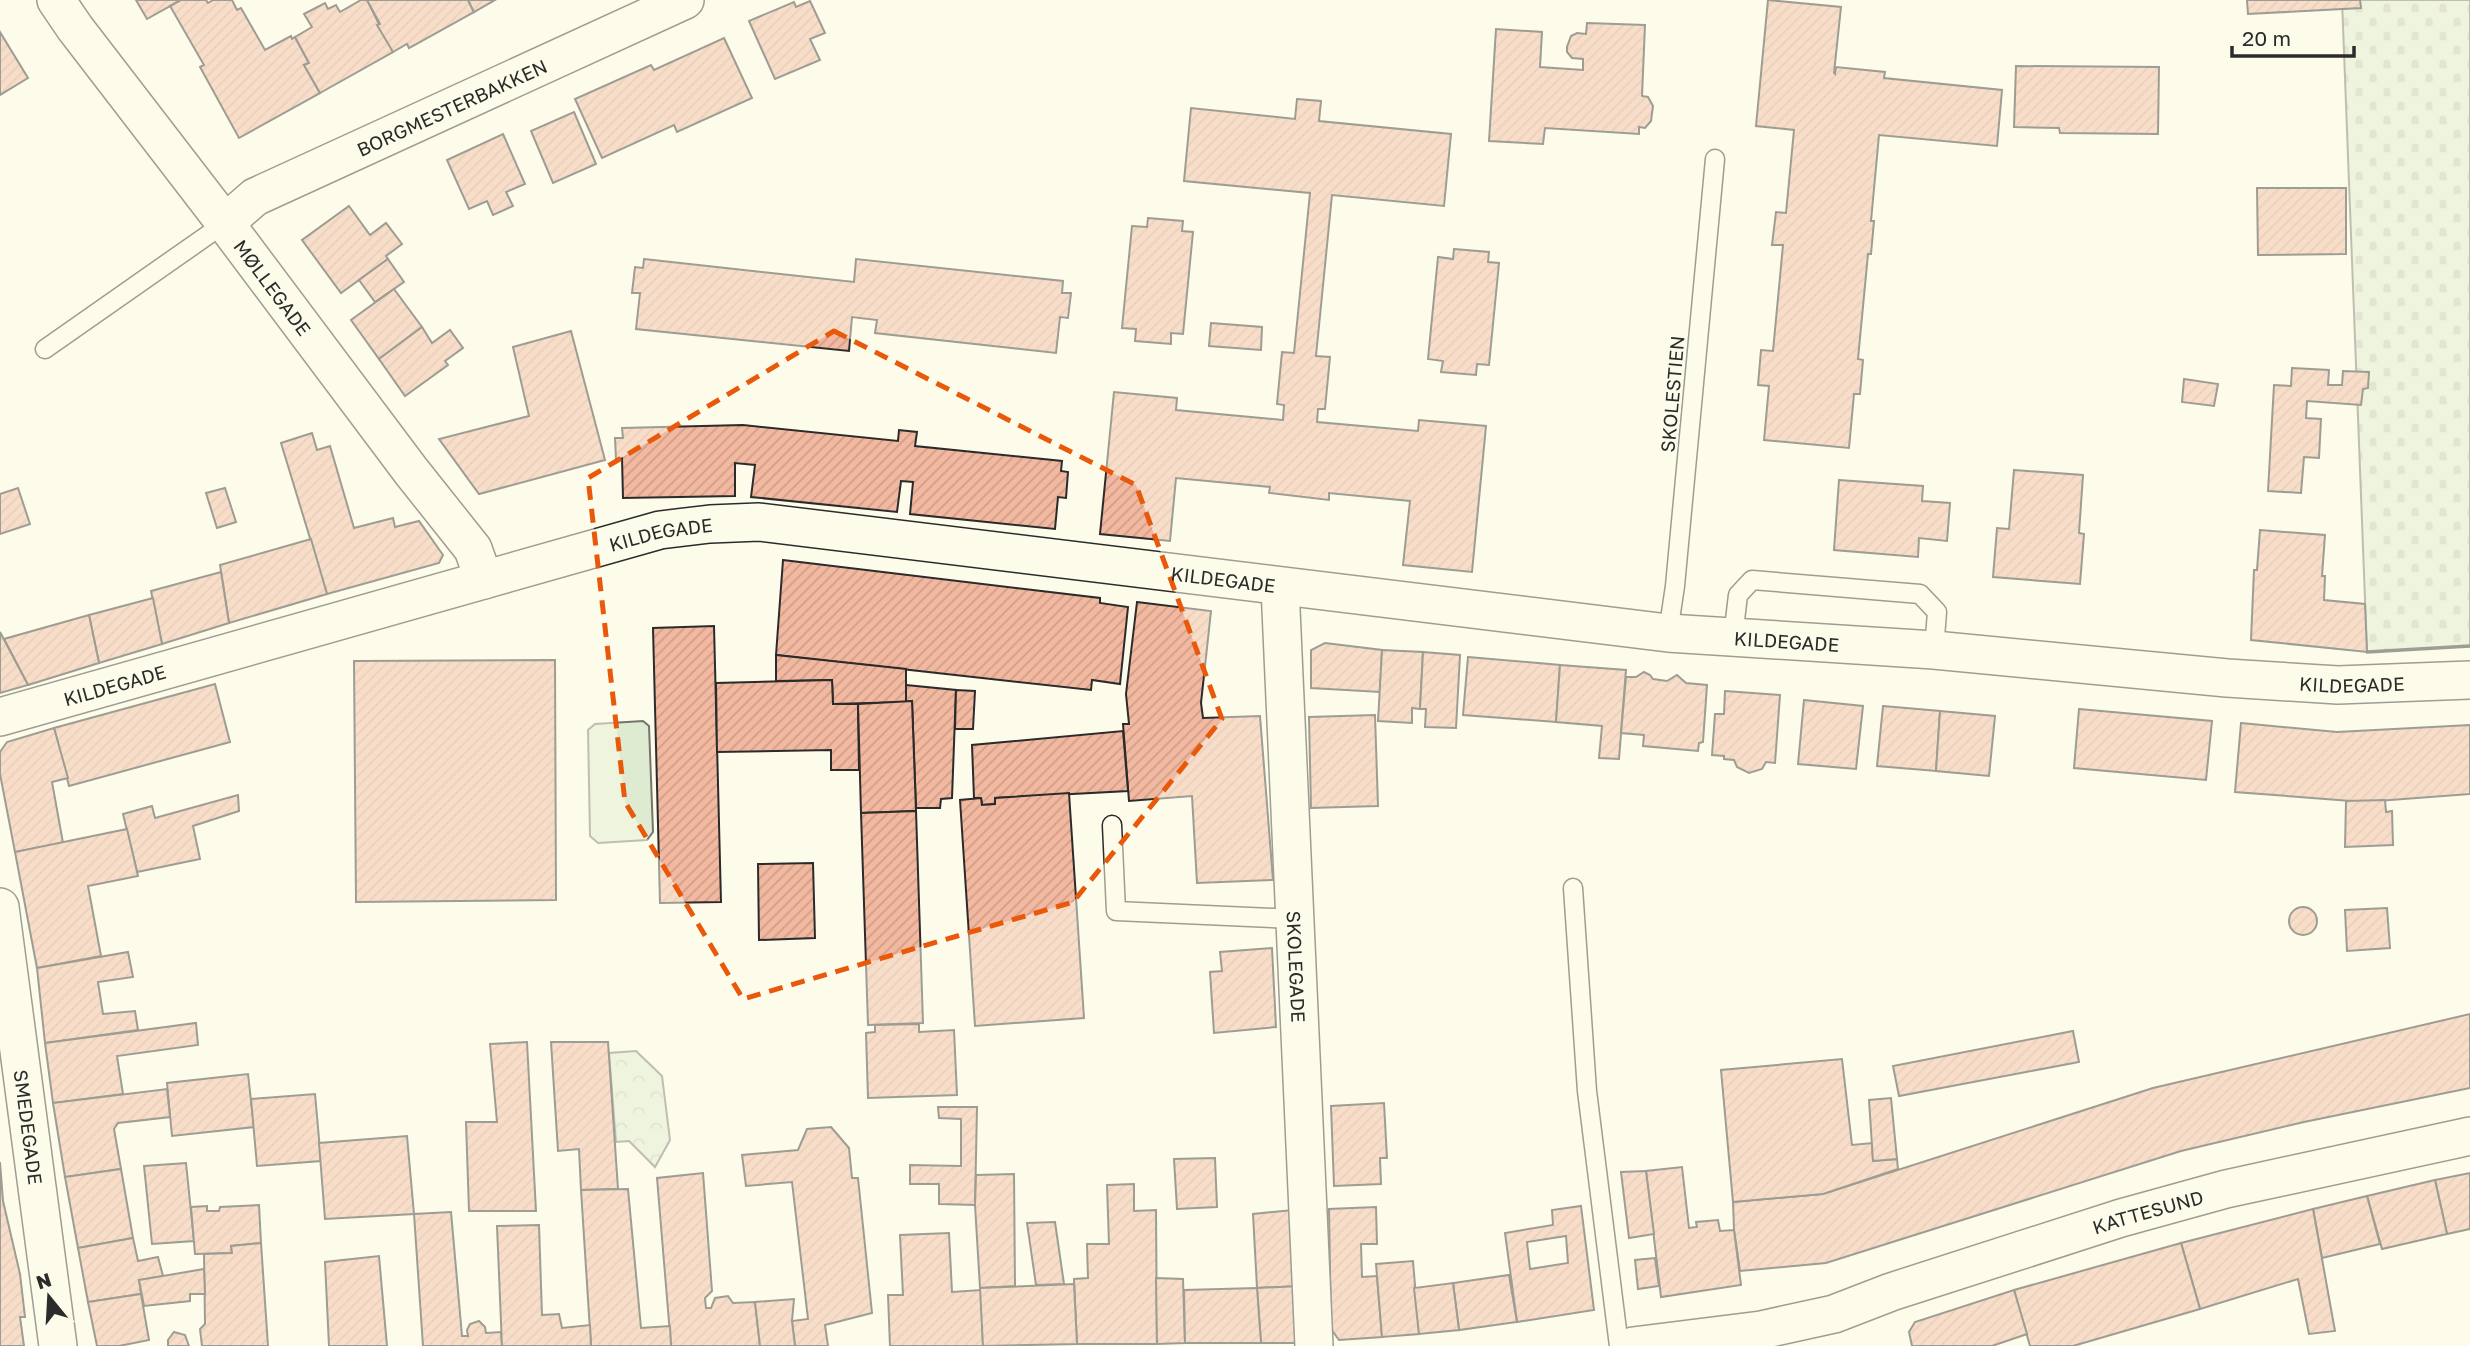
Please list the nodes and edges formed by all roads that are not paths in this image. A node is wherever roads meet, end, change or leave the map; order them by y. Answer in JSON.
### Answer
{"nodes":[{"id":1,"x":56,"y":0,"type":"edge"},
{"id":2,"x":685,"y":0,"type":"edge"},
{"id":3,"x":1715,"y":159,"type":"dead end"},
{"id":4,"x":225,"y":223,"type":"junction"},
{"id":5,"x":45,"y":349,"type":"dead end"},
{"id":6,"x":484,"y":580,"type":"junction"},
{"id":7,"x":1280,"y":587,"type":"junction"},
{"id":8,"x":1668,"y":633,"type":"junction"},
{"id":9,"x":1733,"y":637,"type":"junction"},
{"id":10,"x":1934,"y":650,"type":"junction"},
{"id":11,"x":2470,"y":680,"type":"edge"},
{"id":12,"x":0,"y":717,"type":"edge"},
{"id":13,"x":1112,"y":824,"type":"dead end"},
{"id":14,"x":1573,"y":888,"type":"dead end"},
{"id":15,"x":0,"y":907,"type":"edge"},
{"id":16,"x":1295,"y":919,"type":"junction"},
{"id":17,"x":2470,"y":1136,"type":"edge"},
{"id":18,"x":1837,"y":1330,"type":"edge"},
{"id":19,"x":58,"y":1346,"type":"edge"},
{"id":20,"x":1314,"y":1346,"type":"edge"},
{"id":21,"x":1619,"y":1346,"type":"edge"},
{"id":22,"x":1633,"y":1346,"type":"edge"}],
"edges":[{"from":1,"to":4,"type":"street","name":"MØLLEGADE"},
{"from":2,"to":4,"type":"street","name":"BORGMESTERBAKKEN"},
{"from":3,"to":8,"type":"lane","name":"SKOLESTIEN"},
{"from":4,"to":5,"type":"lane"},
{"from":4,"to":6,"type":"street","name":"MØLLEGADE"},
{"from":6,"to":7,"type":"street","name":"KILDEGADE"},
{"from":6,"to":12,"type":"street","name":"KILDEGADE"},
{"from":7,"to":8,"type":"street","name":"KILDEGADE"},
{"from":7,"to":16,"type":"street","name":"SKOLEGADE"},
{"from":8,"to":9,"type":"street","name":"KILDEGADE"},
{"from":9,"to":10,"type":"street","name":"KILDEGADE"},
{"from":9,"to":10,"type":"lane"},
{"from":10,"to":11,"type":"street","name":"KILDEGADE"},
{"from":13,"to":16,"type":"lane"},
{"from":14,"to":21,"type":"lane"},
{"from":15,"to":19,"type":"street","name":"SMEDEGADE"},
{"from":16,"to":20,"type":"street","name":"SKOLEGADE"},
{"from":17,"to":18,"type":"street","name":"KATTESUND"},
{"from":18,"to":22,"type":"street","name":"KATTESUND"}]}
